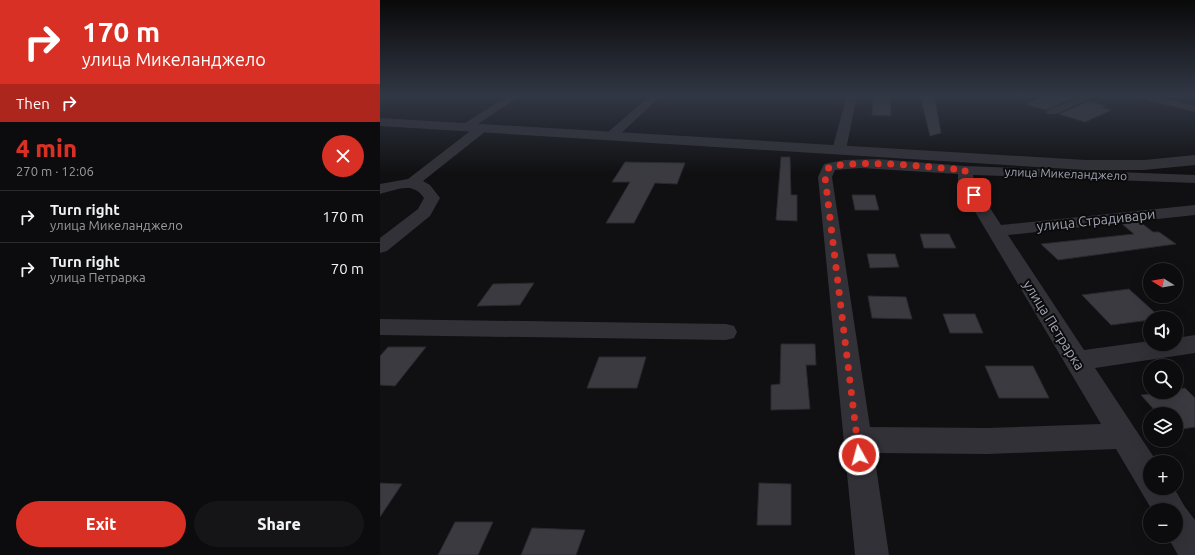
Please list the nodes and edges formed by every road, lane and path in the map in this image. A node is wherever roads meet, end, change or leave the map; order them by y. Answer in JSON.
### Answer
{"nodes":[{"id":1,"x":475,"y":121,"type":"edge"},
{"id":2,"x":629,"y":121,"type":"edge"},
{"id":3,"x":846,"y":121,"type":"edge"},
{"id":4,"x":380,"y":122,"type":"edge"},
{"id":5,"x":465,"y":127,"type":"junction"},
{"id":6,"x":482,"y":128,"type":"junction"},
{"id":7,"x":612,"y":136,"type":"junction"},
{"id":8,"x":839,"y":150,"type":"junction"},
{"id":9,"x":1195,"y":160,"type":"edge"},
{"id":10,"x":965,"y":170,"type":"junction"},
{"id":11,"x":1195,"y":179,"type":"edge"},
{"id":12,"x":414,"y":182,"type":"junction"},
{"id":13,"x":380,"y":189,"type":"edge"},
{"id":14,"x":1195,"y":210,"type":"edge"},
{"id":15,"x":996,"y":231,"type":"junction"},
{"id":16,"x":380,"y":247,"type":"edge"},
{"id":17,"x":380,"y":327,"type":"edge"},
{"id":18,"x":726,"y":332,"type":"dead end"},
{"id":19,"x":1195,"y":344,"type":"edge"},
{"id":20,"x":1076,"y":361,"type":"junction"},
{"id":21,"x":1125,"y":436,"type":"junction"},
{"id":22,"x":858,"y":440,"type":"junction"},
{"id":23,"x":1143,"y":466,"type":"edge"},
{"id":24,"x":1183,"y":531,"type":"edge"},
{"id":25,"x":1195,"y":551,"type":"edge"},
{"id":26,"x":872,"y":555,"type":"edge"}],
"edges":[{"from":1,"to":5,"type":"street"},
{"from":2,"to":7,"type":"street"},
{"from":3,"to":8,"type":"street"},
{"from":4,"to":5,"type":"street"},
{"from":5,"to":6,"type":"street"},
{"from":6,"to":7,"type":"street"},
{"from":6,"to":12,"type":"street"},
{"from":7,"to":8,"type":"street"},
{"from":8,"to":9,"type":"street"},
{"from":10,"to":11,"type":"street","name":"улица Микеланджело"},
{"from":10,"to":15,"type":"street","name":"улица Петрарка"},
{"from":10,"to":22,"type":"street","name":"улица Микеланджело"},
{"from":12,"to":13,"type":"street"},
{"from":12,"to":16,"type":"street"},
{"from":14,"to":15,"type":"street","name":"улица Страдивари"},
{"from":15,"to":20,"type":"street","name":"улица Петрарка"},
{"from":17,"to":18,"type":"street"},
{"from":19,"to":20,"type":"street"},
{"from":20,"to":21,"type":"street","name":"улица Петрарка"},
{"from":21,"to":22,"type":"street"},
{"from":21,"to":23,"type":"street","name":"улица Петрарка"},
{"from":22,"to":26,"type":"street"},
{"from":24,"to":25,"type":"street"}]}
